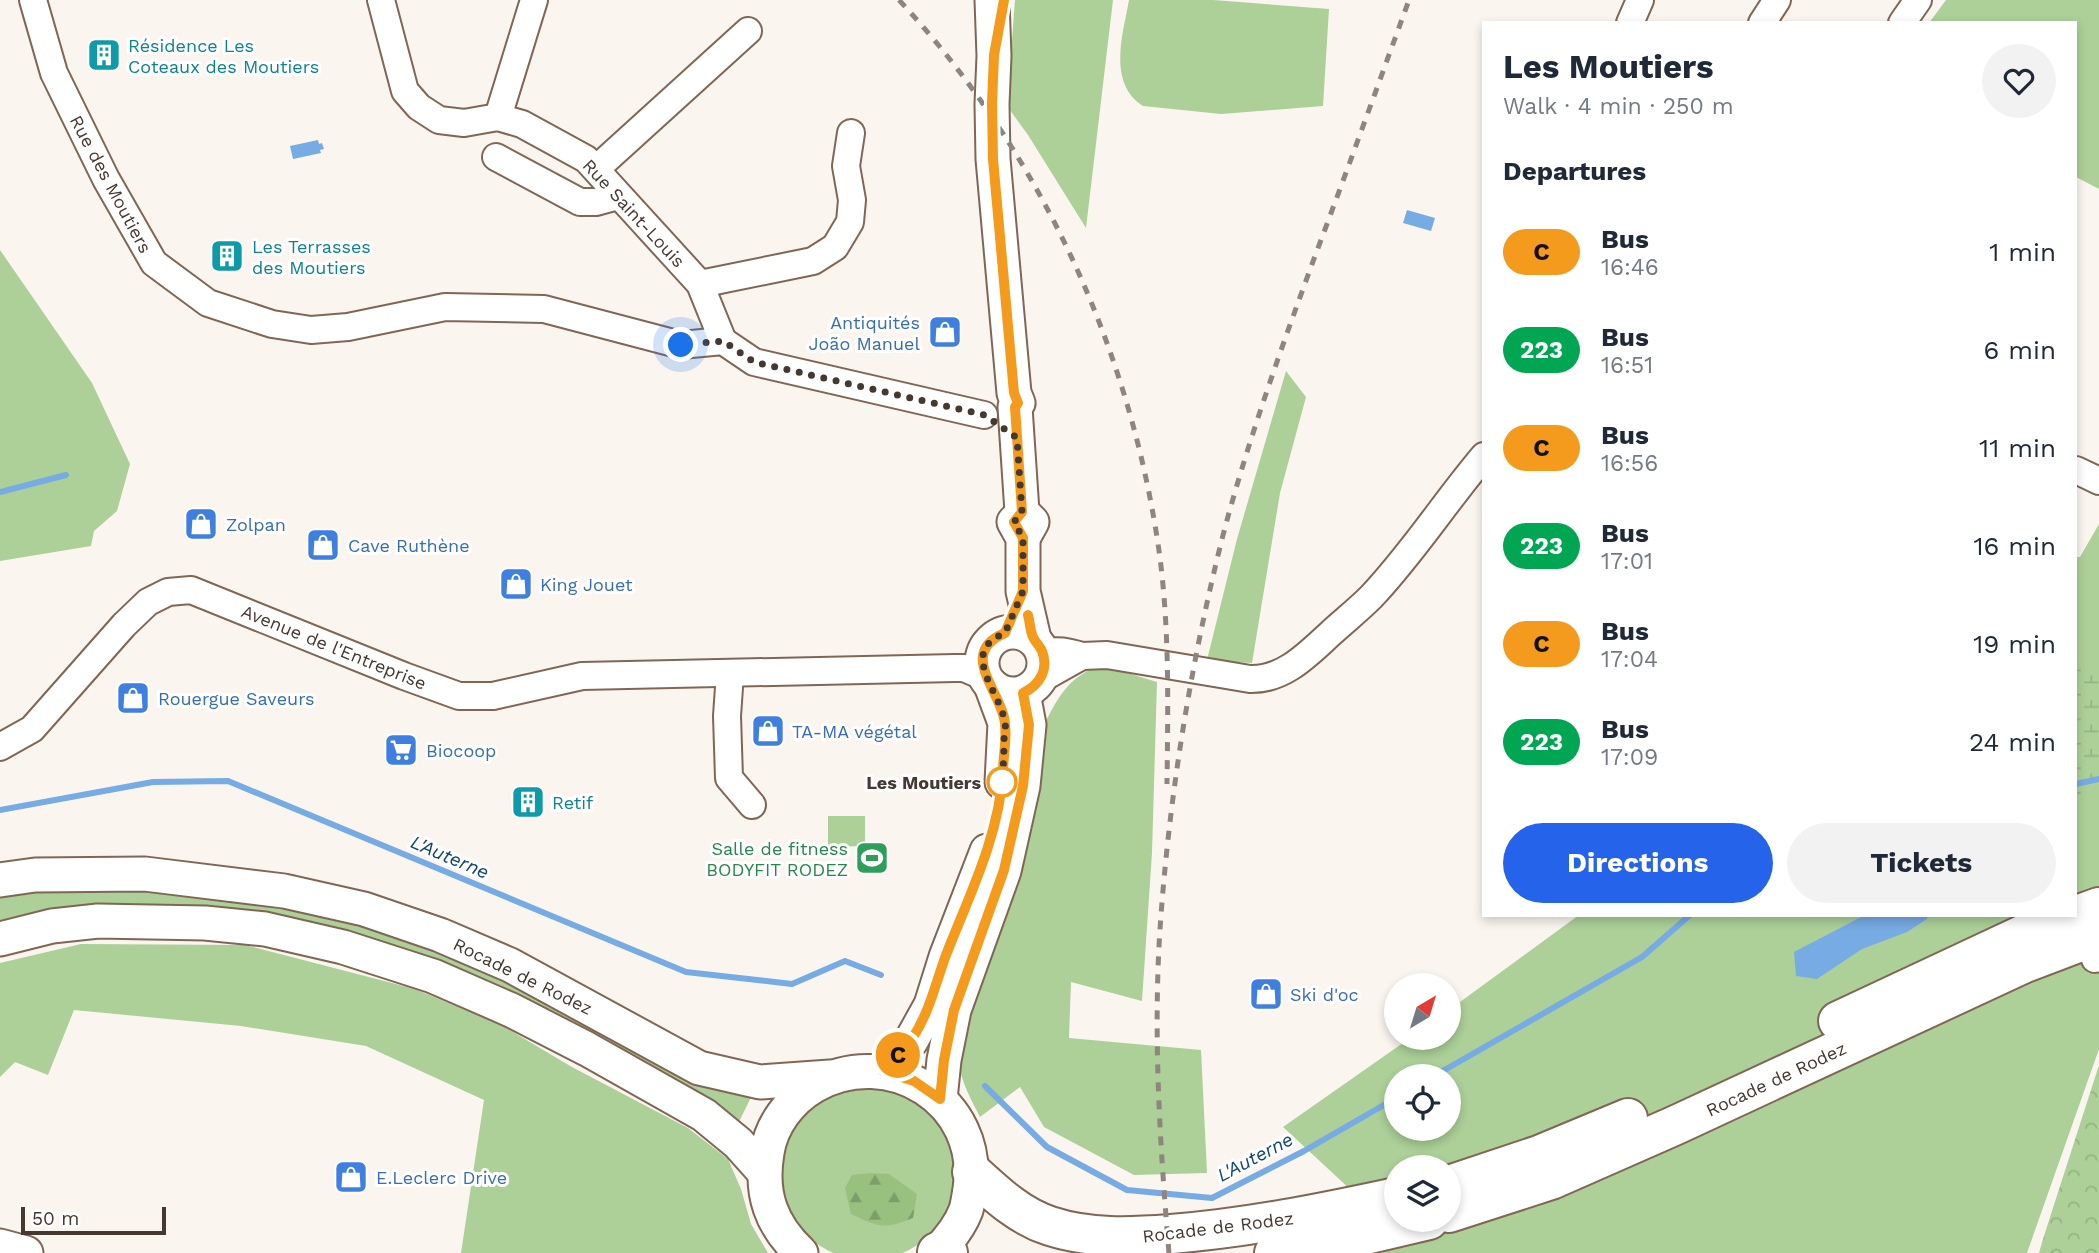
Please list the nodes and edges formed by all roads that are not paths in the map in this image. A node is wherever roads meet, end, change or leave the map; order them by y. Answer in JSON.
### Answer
{"nodes":[{"id":1,"x":33,"y":0,"type":"edge"},
{"id":2,"x":381,"y":0,"type":"edge"},
{"id":3,"x":534,"y":0,"type":"edge"},
{"id":4,"x":992,"y":0,"type":"edge"},
{"id":5,"x":1004,"y":0,"type":"edge"},
{"id":6,"x":1640,"y":0,"type":"edge"},
{"id":7,"x":1777,"y":0,"type":"edge"},
{"id":8,"x":1918,"y":0,"type":"edge"},
{"id":9,"x":1631,"y":21,"type":"edge"},
{"id":10,"x":1763,"y":21,"type":"edge"},
{"id":11,"x":1903,"y":21,"type":"edge"},
{"id":12,"x":748,"y":31,"type":"dead end"},
{"id":13,"x":994,"y":55,"type":"junction"},
{"id":14,"x":498,"y":117,"type":"junction"},
{"id":15,"x":851,"y":133,"type":"dead end"},
{"id":16,"x":496,"y":158,"type":"dead end"},
{"id":17,"x":596,"y":169,"type":"junction"},
{"id":18,"x":618,"y":196,"type":"junction"},
{"id":19,"x":700,"y":285,"type":"junction"},
{"id":20,"x":723,"y":341,"type":"junction"},
{"id":21,"x":1009,"y":413,"type":"junction"},
{"id":22,"x":1482,"y":458,"type":"edge"},
{"id":23,"x":2077,"y":470,"type":"edge"},
{"id":24,"x":2099,"y":481,"type":"edge"},
{"id":25,"x":1029,"y":659,"type":"junction"},
{"id":26,"x":981,"y":672,"type":"junction"},
{"id":27,"x":730,"y":673,"type":"junction"},
{"id":28,"x":0,"y":747,"type":"edge"},
{"id":29,"x":752,"y":805,"type":"dead end"},
{"id":30,"x":0,"y":880,"type":"edge"},
{"id":31,"x":2099,"y":907,"type":"edge"},
{"id":32,"x":2077,"y":915,"type":"edge"},
{"id":33,"x":2071,"y":917,"type":"edge"},
{"id":34,"x":0,"y":939,"type":"edge"},
{"id":35,"x":2098,"y":950,"type":"edge"},
{"id":36,"x":883,"y":1071,"type":"junction"},
{"id":37,"x":830,"y":1077,"type":"junction"},
{"id":38,"x":940,"y":1099,"type":"junction"},
{"id":39,"x":764,"y":1172,"type":"junction"},
{"id":40,"x":972,"y":1172,"type":"junction"},
{"id":41,"x":1461,"y":1181,"type":"edge"},
{"id":42,"x":1384,"y":1200,"type":"edge"},
{"id":43,"x":1461,"y":1209,"type":"edge"},
{"id":44,"x":1384,"y":1231,"type":"edge"},
{"id":45,"x":0,"y":1246,"type":"edge"},
{"id":46,"x":793,"y":1249,"type":"edge"},
{"id":47,"x":26,"y":1253,"type":"edge"},
{"id":48,"x":937,"y":1253,"type":"edge"},
{"id":49,"x":948,"y":1253,"type":"edge"},
{"id":50,"x":1274,"y":1253,"type":"edge"}],
"edges":[{"from":1,"to":20,"type":"street","name":"Rue des Moutiers"},
{"from":2,"to":14,"type":"street","name":"Rue Saint-Louis"},
{"from":3,"to":14,"type":"street"},
{"from":4,"to":13,"type":"main road"},
{"from":5,"to":13,"type":"main road"},
{"from":6,"to":9,"type":"street"},
{"from":7,"to":10,"type":"street"},
{"from":8,"to":11,"type":"street"},
{"from":12,"to":17,"type":"street"},
{"from":13,"to":21,"type":"main road"},
{"from":14,"to":17,"type":"street","name":"Rue Saint-Louis"},
{"from":15,"to":19,"type":"street"},
{"from":16,"to":18,"type":"street"},
{"from":17,"to":18,"type":"street","name":"Rue Saint-Louis"},
{"from":18,"to":19,"type":"street","name":"Rue Saint-Louis"},
{"from":19,"to":20,"type":"street","name":"Rue Saint-Louis"},
{"from":20,"to":21,"type":"street"},
{"from":21,"to":25,"type":"main road"},
{"from":22,"to":25,"type":"street"},
{"from":23,"to":24,"type":"street"},
{"from":25,"to":26,"type":"main road"},
{"from":25,"to":26,"type":"main road"},
{"from":25,"to":38,"type":"main road"},
{"from":26,"to":27,"type":"street","name":"Avenue de l'Entreprise"},
{"from":26,"to":36,"type":"main road"},
{"from":27,"to":28,"type":"street","name":"Avenue de l'Entreprise"},
{"from":27,"to":29,"type":"street"},
{"from":30,"to":37,"type":"main road","name":"Rocade de Rodez"},
{"from":31,"to":32,"type":"highway","name":"Rocade de Rodez"},
{"from":33,"to":41,"type":"highway","name":"Rocade de Rodez"},
{"from":34,"to":39,"type":"main road","name":"Rocade de Rodez"},
{"from":35,"to":43,"type":"highway"},
{"from":36,"to":37,"type":"main road","name":"Rocade de Rodez"},
{"from":36,"to":38,"type":"main road"},
{"from":37,"to":39,"type":"main road"},
{"from":38,"to":40,"type":"main road"},
{"from":39,"to":46,"type":"main road"},
{"from":40,"to":42,"type":"highway","name":"Rocade de Rodez"},
{"from":40,"to":48,"type":"main road"},
{"from":44,"to":50,"type":"highway","name":"Rocade de Rodez"},
{"from":45,"to":47,"type":"main road"},
{"from":48,"to":49,"type":"highway"}]}
